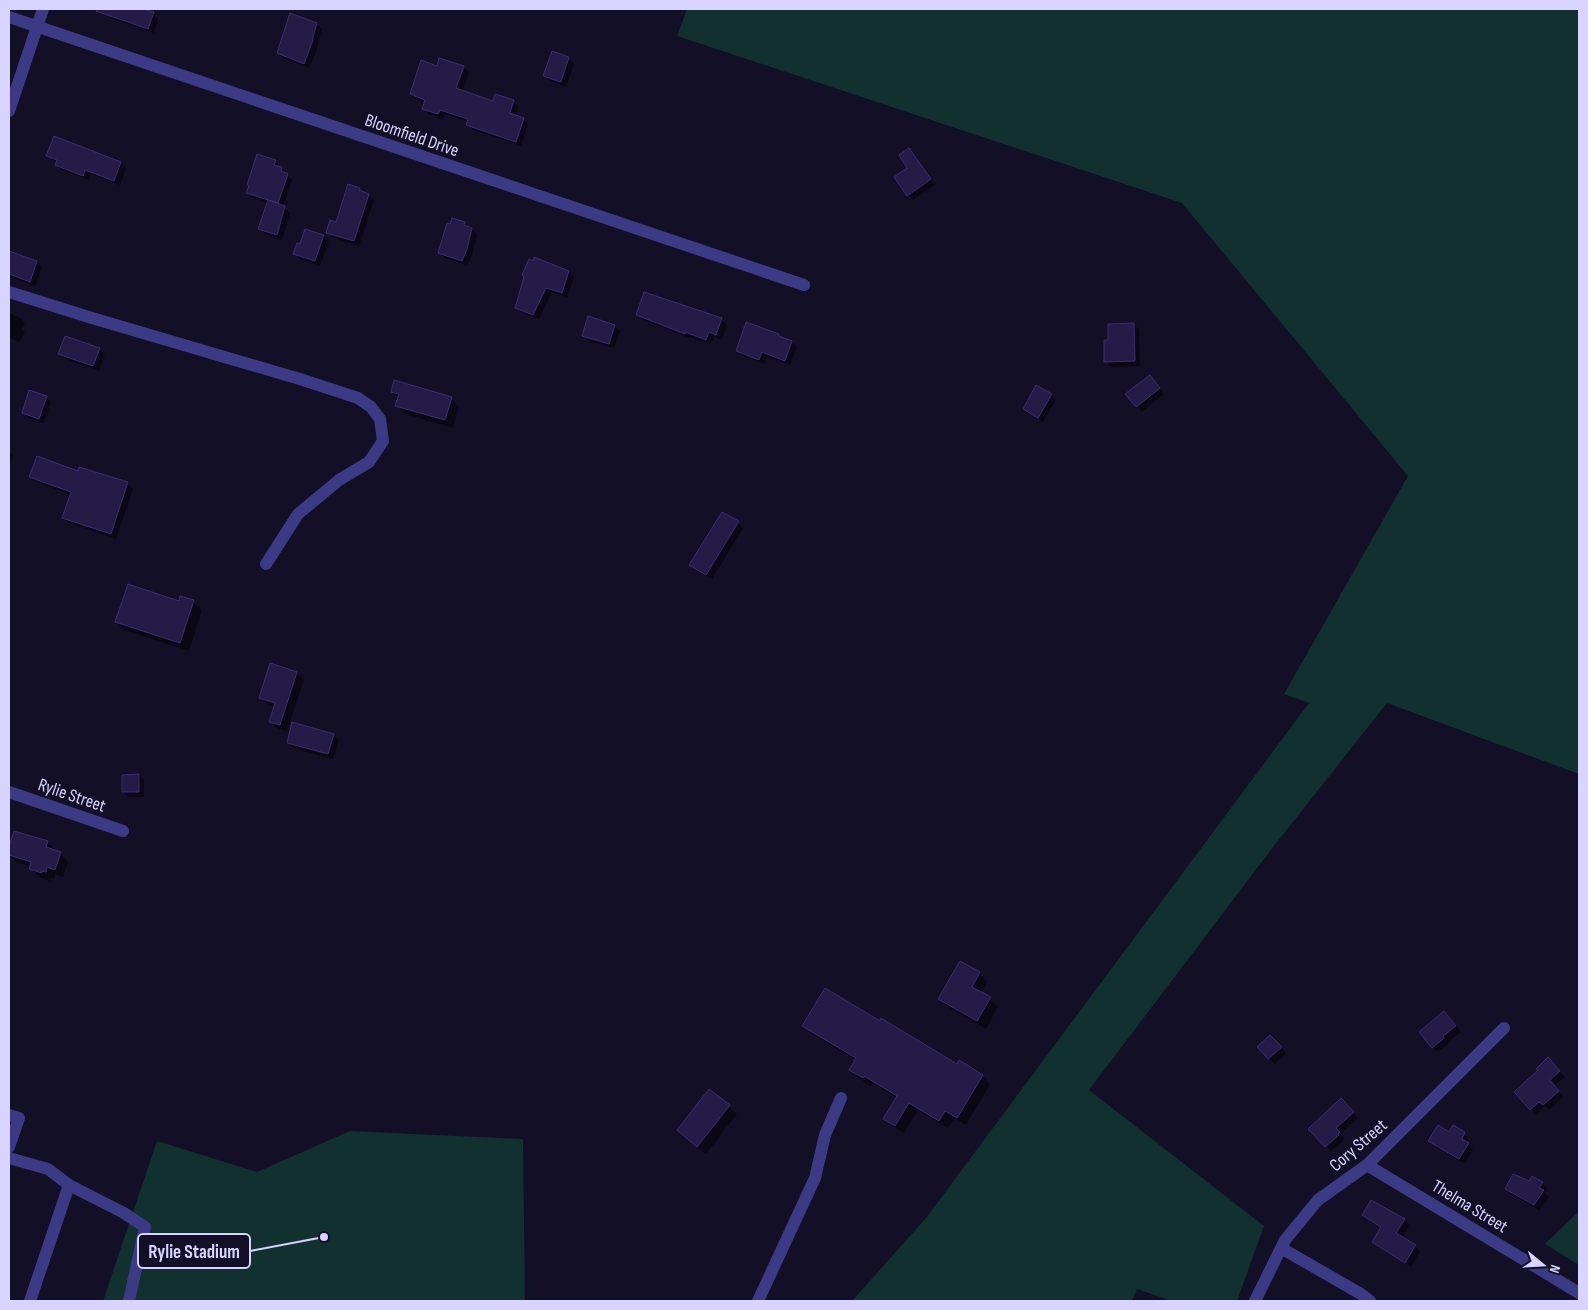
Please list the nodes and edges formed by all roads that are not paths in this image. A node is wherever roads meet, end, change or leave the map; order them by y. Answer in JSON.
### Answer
{"nodes":[{"id":1,"x":43,"y":9,"type":"edge"},
{"id":2,"x":9,"y":17,"type":"edge"},
{"id":3,"x":37,"y":26,"type":"junction"},
{"id":4,"x":9,"y":111,"type":"edge"},
{"id":5,"x":804,"y":285,"type":"dead end"},
{"id":6,"x":9,"y":292,"type":"edge"},
{"id":7,"x":266,"y":564,"type":"dead end"},
{"id":8,"x":9,"y":792,"type":"edge"},
{"id":9,"x":123,"y":831,"type":"dead end"},
{"id":10,"x":1504,"y":1028,"type":"dead end"},
{"id":11,"x":841,"y":1098,"type":"dead end"},
{"id":12,"x":9,"y":1115,"type":"edge"},
{"id":13,"x":9,"y":1147,"type":"edge"},
{"id":14,"x":9,"y":1158,"type":"edge"},
{"id":15,"x":1367,"y":1165,"type":"junction"},
{"id":16,"x":69,"y":1185,"type":"junction"},
{"id":17,"x":1281,"y":1248,"type":"junction"},
{"id":18,"x":1579,"y":1293,"type":"edge"},
{"id":19,"x":30,"y":1301,"type":"edge"},
{"id":20,"x":129,"y":1301,"type":"edge"},
{"id":21,"x":758,"y":1301,"type":"edge"},
{"id":22,"x":1255,"y":1301,"type":"edge"},
{"id":23,"x":1370,"y":1301,"type":"edge"}],
"edges":[{"from":1,"to":3,"type":"street"},
{"from":2,"to":3,"type":"street","name":"Bloomfield Drive"},
{"from":3,"to":4,"type":"street"},
{"from":3,"to":5,"type":"street","name":"Bloomfield Drive"},
{"from":6,"to":7,"type":"street"},
{"from":8,"to":9,"type":"street","name":"Rylie Street"},
{"from":10,"to":15,"type":"street","name":"Cory Street"},
{"from":11,"to":21,"type":"street"},
{"from":12,"to":13,"type":"street"},
{"from":14,"to":16,"type":"street"},
{"from":15,"to":17,"type":"street","name":"Cory Street"},
{"from":15,"to":18,"type":"street","name":"Thelma Street"},
{"from":16,"to":19,"type":"street"},
{"from":16,"to":20,"type":"street"},
{"from":17,"to":22,"type":"street","name":"Cory Street"},
{"from":17,"to":23,"type":"street"}]}
